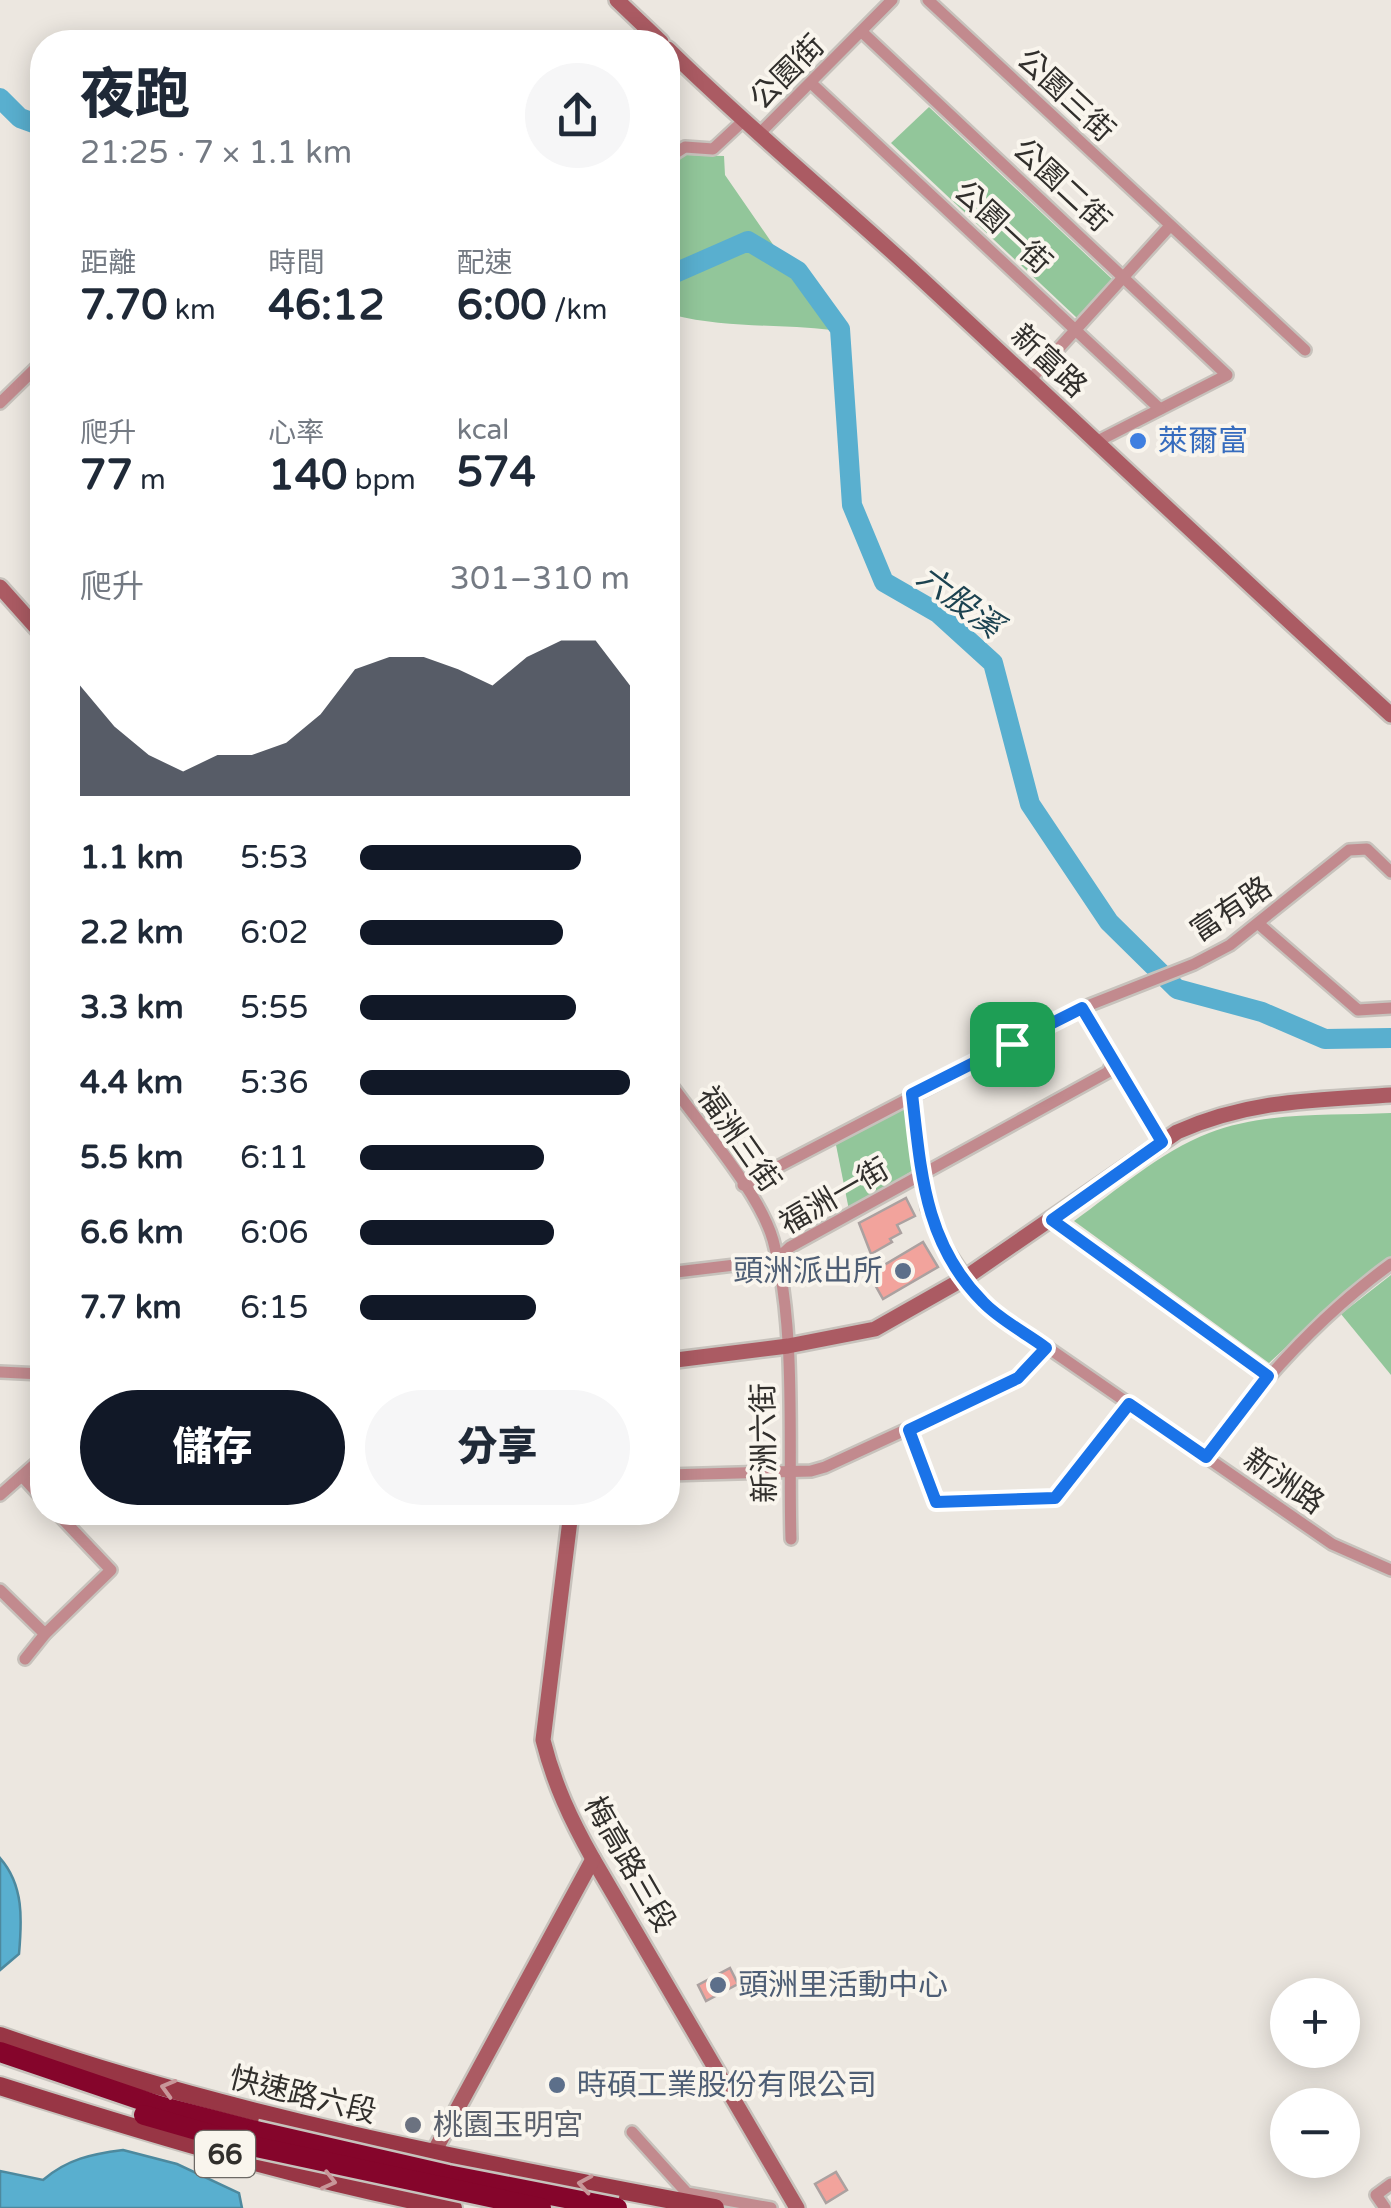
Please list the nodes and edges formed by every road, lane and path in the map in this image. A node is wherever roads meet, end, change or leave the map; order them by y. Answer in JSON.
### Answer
{"nodes":[{"id":1,"x":617,"y":0,"type":"edge"},
{"id":2,"x":892,"y":0,"type":"edge"},
{"id":3,"x":928,"y":0,"type":"edge"},
{"id":4,"x":648,"y":30,"type":"edge"},
{"id":5,"x":862,"y":32,"type":"junction"},
{"id":6,"x":680,"y":61,"type":"edge"},
{"id":7,"x":811,"y":83,"type":"junction"},
{"id":8,"x":742,"y":122,"type":"junction"},
{"id":9,"x":758,"y":136,"type":"junction"},
{"id":10,"x":680,"y":150,"type":"edge"},
{"id":11,"x":1169,"y":227,"type":"junction"},
{"id":12,"x":1124,"y":278,"type":"junction"},
{"id":13,"x":1075,"y":329,"type":"junction"},
{"id":14,"x":1306,"y":350,"type":"dead end"},
{"id":15,"x":30,"y":373,"type":"edge"},
{"id":16,"x":1030,"y":380,"type":"junction"},
{"id":17,"x":0,"y":402,"type":"edge"},
{"id":18,"x":1160,"y":409,"type":"junction"},
{"id":19,"x":1096,"y":442,"type":"junction"},
{"id":20,"x":0,"y":587,"type":"edge"},
{"id":21,"x":30,"y":621,"type":"edge"},
{"id":22,"x":1391,"y":715,"type":"edge"},
{"id":23,"x":1391,"y":872,"type":"edge"},
{"id":24,"x":1260,"y":924,"type":"junction"},
{"id":25,"x":1082,"y":1008,"type":"junction"},
{"id":26,"x":1391,"y":1008,"type":"edge"},
{"id":27,"x":1112,"y":1060,"type":"junction"},
{"id":28,"x":912,"y":1094,"type":"junction"},
{"id":29,"x":1391,"y":1095,"type":"edge"},
{"id":30,"x":680,"y":1097,"type":"edge"},
{"id":31,"x":1162,"y":1142,"type":"junction"},
{"id":32,"x":922,"y":1174,"type":"junction"},
{"id":33,"x":743,"y":1186,"type":"junction"},
{"id":34,"x":1052,"y":1220,"type":"junction"},
{"id":35,"x":776,"y":1260,"type":"junction"},
{"id":36,"x":1391,"y":1264,"type":"edge"},
{"id":37,"x":680,"y":1272,"type":"edge"},
{"id":38,"x":965,"y":1278,"type":"junction"},
{"id":39,"x":788,"y":1346,"type":"junction"},
{"id":40,"x":1046,"y":1348,"type":"junction"},
{"id":41,"x":680,"y":1360,"type":"edge"},
{"id":42,"x":0,"y":1372,"type":"edge"},
{"id":43,"x":30,"y":1373,"type":"edge"},
{"id":44,"x":1268,"y":1376,"type":"junction"},
{"id":45,"x":1129,"y":1404,"type":"junction"},
{"id":46,"x":909,"y":1430,"type":"junction"},
{"id":47,"x":1206,"y":1457,"type":"junction"},
{"id":48,"x":30,"y":1469,"type":"edge"},
{"id":49,"x":789,"y":1472,"type":"junction"},
{"id":50,"x":680,"y":1475,"type":"edge"},
{"id":51,"x":22,"y":1476,"type":"junction"},
{"id":52,"x":30,"y":1485,"type":"edge"},
{"id":53,"x":0,"y":1496,"type":"edge"},
{"id":54,"x":69,"y":1525,"type":"edge"},
{"id":55,"x":569,"y":1525,"type":"edge"},
{"id":56,"x":790,"y":1539,"type":"dead end"},
{"id":57,"x":1391,"y":1570,"type":"edge"},
{"id":58,"x":0,"y":1590,"type":"edge"},
{"id":59,"x":45,"y":1634,"type":"junction"},
{"id":60,"x":25,"y":1659,"type":"dead end"},
{"id":61,"x":593,"y":1859,"type":"junction"},
{"id":62,"x":0,"y":2036,"type":"edge"},
{"id":63,"x":0,"y":2052,"type":"edge"},
{"id":64,"x":0,"y":2066,"type":"edge"},
{"id":65,"x":0,"y":2086,"type":"edge"},
{"id":66,"x":632,"y":2132,"type":"dead end"},
{"id":67,"x":432,"y":2156,"type":"junction"},
{"id":68,"x":1391,"y":2184,"type":"edge"},
{"id":69,"x":407,"y":2204,"type":"edge"},
{"id":70,"x":453,"y":2208,"type":"edge"},
{"id":71,"x":541,"y":2208,"type":"edge"},
{"id":72,"x":617,"y":2208,"type":"edge"},
{"id":73,"x":715,"y":2208,"type":"edge"},
{"id":74,"x":772,"y":2208,"type":"edge"},
{"id":75,"x":797,"y":2208,"type":"edge"},
{"id":76,"x":1385,"y":2208,"type":"edge"}],
"edges":[{"from":1,"to":4,"type":"street"},
{"from":2,"to":5,"type":"street","name":"公園街"},
{"from":3,"to":11,"type":"street","name":"公園三街"},
{"from":5,"to":7,"type":"street","name":"公園街"},
{"from":5,"to":12,"type":"street","name":"公園二街"},
{"from":6,"to":8,"type":"street","name":"新富路"},
{"from":7,"to":9,"type":"street","name":"公園街"},
{"from":7,"to":13,"type":"street","name":"公園一街"},
{"from":8,"to":9,"type":"street","name":"新富路"},
{"from":8,"to":10,"type":"street"},
{"from":9,"to":16,"type":"street","name":"新富路"},
{"from":11,"to":12,"type":"street"},
{"from":11,"to":14,"type":"street","name":"公園三街"},
{"from":12,"to":13,"type":"street"},
{"from":12,"to":18,"type":"street","name":"公園二街"},
{"from":13,"to":16,"type":"street"},
{"from":13,"to":18,"type":"street","name":"公園一街"},
{"from":15,"to":17,"type":"street"},
{"from":16,"to":19,"type":"street","name":"新富路"},
{"from":18,"to":19,"type":"street"},
{"from":19,"to":22,"type":"street","name":"新富路"},
{"from":20,"to":21,"type":"street"},
{"from":23,"to":24,"type":"street","name":"富有路"},
{"from":24,"to":25,"type":"street","name":"富有路"},
{"from":24,"to":26,"type":"street"},
{"from":25,"to":27,"type":"street"},
{"from":25,"to":28,"type":"street","name":"富有路"},
{"from":27,"to":31,"type":"street"},
{"from":27,"to":32,"type":"street","name":"福洲一街"},
{"from":28,"to":32,"type":"street","name":"新洲路"},
{"from":28,"to":33,"type":"street","name":"富有路"},
{"from":29,"to":31,"type":"street"},
{"from":30,"to":33,"type":"street","name":"福洲三街"},
{"from":31,"to":34,"type":"street"},
{"from":32,"to":35,"type":"street","name":"福洲一街"},
{"from":32,"to":38,"type":"street","name":"新洲路"},
{"from":33,"to":35,"type":"street","name":"福洲三街"},
{"from":34,"to":38,"type":"street"},
{"from":34,"to":44,"type":"street"},
{"from":35,"to":37,"type":"street","name":"福洲一街"},
{"from":35,"to":39,"type":"street","name":"福洲三街"},
{"from":36,"to":44,"type":"street"},
{"from":38,"to":39,"type":"street"},
{"from":38,"to":40,"type":"street","name":"新洲路"},
{"from":39,"to":41,"type":"street"},
{"from":39,"to":49,"type":"street","name":"新洲六街"},
{"from":40,"to":45,"type":"street","name":"新洲路"},
{"from":40,"to":46,"type":"street"},
{"from":42,"to":43,"type":"street"},
{"from":44,"to":47,"type":"street"},
{"from":45,"to":46,"type":"street"},
{"from":45,"to":47,"type":"street","name":"新洲路"},
{"from":46,"to":49,"type":"street"},
{"from":47,"to":57,"type":"street","name":"新洲路"},
{"from":48,"to":51,"type":"street"},
{"from":49,"to":50,"type":"street"},
{"from":49,"to":56,"type":"street","name":"新洲六街"},
{"from":51,"to":52,"type":"street"},
{"from":51,"to":53,"type":"street"},
{"from":54,"to":59,"type":"street"},
{"from":55,"to":61,"type":"street","name":"梅高路三段"},
{"from":58,"to":59,"type":"street"},
{"from":59,"to":60,"type":"street"},
{"from":61,"to":67,"type":"street"},
{"from":61,"to":75,"type":"street","name":"梅高路三段"},
{"from":67,"to":62,"type":"main road","name":"快速路六段","number":"66","one_way":true},
{"from":63,"to":72,"type":"highway","number":"66","bridge":true},
{"from":64,"to":71,"type":"highway","number":"66","bridge":true},
{"from":65,"to":69,"type":"main road","number":"66","one_way":true},
{"from":66,"to":74,"type":"street"},
{"from":67,"to":69,"type":"street"},
{"from":73,"to":67,"type":"main road","name":"快速路六段","number":"66","one_way":true},
{"from":68,"to":76,"type":"street"},
{"from":69,"to":70,"type":"main road","number":"66"}]}
